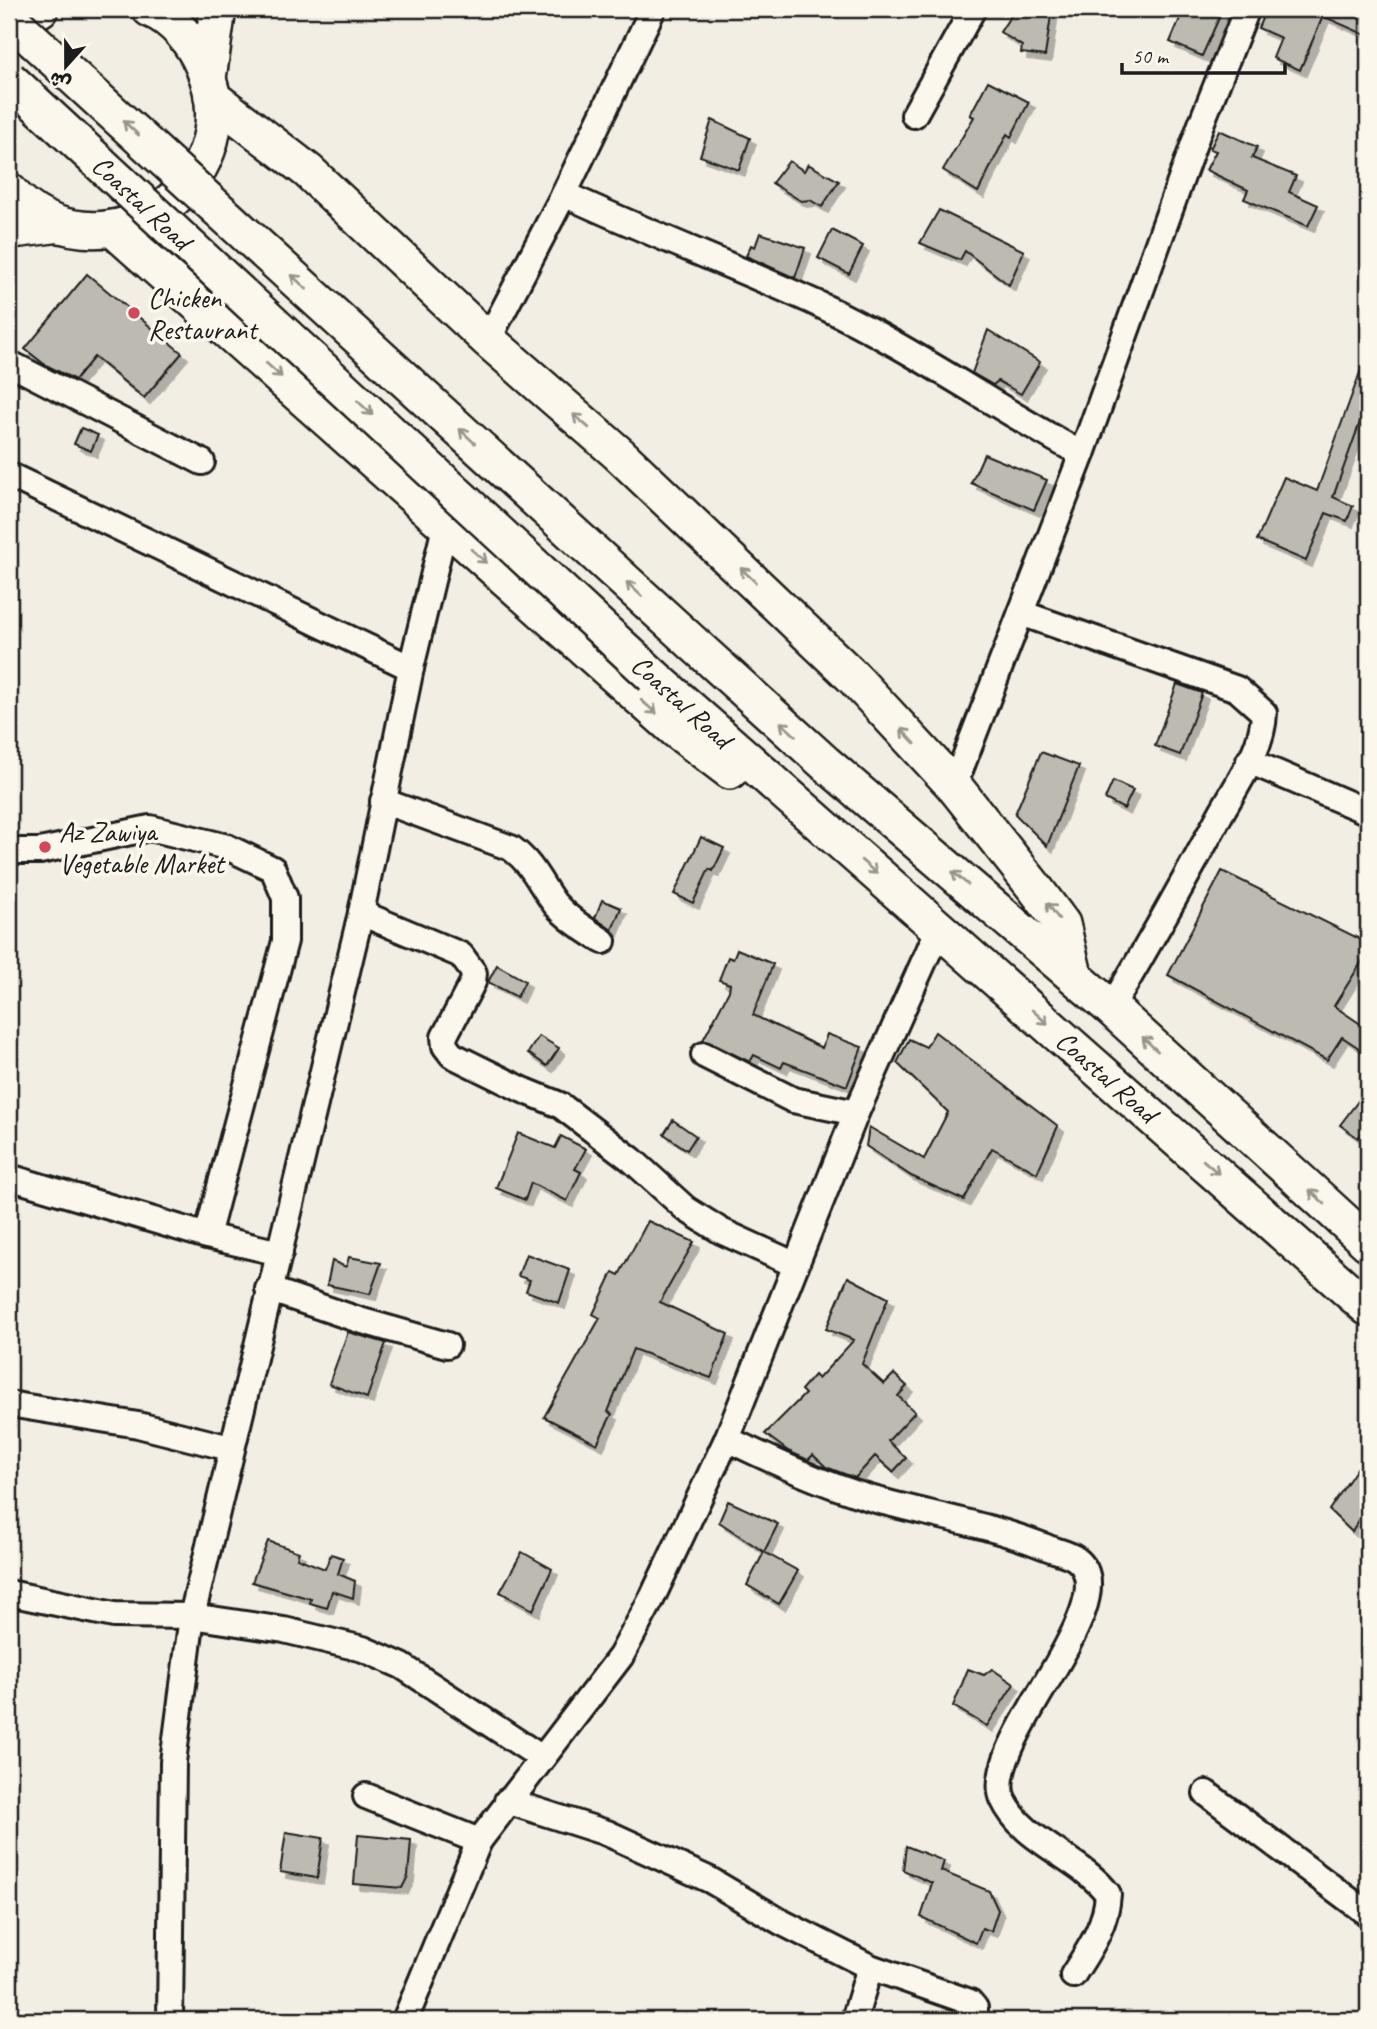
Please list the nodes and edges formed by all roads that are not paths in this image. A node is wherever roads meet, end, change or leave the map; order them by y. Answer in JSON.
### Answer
{"nodes":[{"id":1,"x":40,"y":9,"type":"edge"},
{"id":2,"x":150,"y":9,"type":"edge"},
{"id":3,"x":218,"y":9,"type":"edge"},
{"id":4,"x":653,"y":9,"type":"edge"},
{"id":5,"x":973,"y":9,"type":"edge"},
{"id":6,"x":1247,"y":9,"type":"edge"},
{"id":7,"x":9,"y":18,"type":"edge"},
{"id":8,"x":9,"y":33,"type":"edge"},
{"id":9,"x":9,"y":79,"type":"edge"},
{"id":10,"x":210,"y":87,"type":"junction"},
{"id":11,"x":914,"y":115,"type":"dead end"},
{"id":12,"x":9,"y":191,"type":"edge"},
{"id":13,"x":564,"y":194,"type":"junction"},
{"id":14,"x":65,"y":226,"type":"junction"},
{"id":15,"x":112,"y":229,"type":"junction"},
{"id":16,"x":9,"y":233,"type":"edge"},
{"id":17,"x":488,"y":340,"type":"junction"},
{"id":18,"x":9,"y":363,"type":"edge"},
{"id":19,"x":1082,"y":454,"type":"junction"},
{"id":20,"x":202,"y":462,"type":"dead end"},
{"id":21,"x":9,"y":475,"type":"edge"},
{"id":22,"x":445,"y":527,"type":"junction"},
{"id":23,"x":1021,"y":613,"type":"junction"},
{"id":24,"x":411,"y":668,"type":"junction"},
{"id":25,"x":1249,"y":761,"type":"junction"},
{"id":26,"x":954,"y":786,"type":"junction"},
{"id":27,"x":383,"y":801,"type":"junction"},
{"id":28,"x":1368,"y":812,"type":"edge"},
{"id":29,"x":826,"y":829,"type":"junction"},
{"id":30,"x":9,"y":851,"type":"edge"},
{"id":31,"x":361,"y":913,"type":"junction"},
{"id":32,"x":939,"y":928,"type":"junction"},
{"id":33,"x":603,"y":941,"type":"dead end"},
{"id":34,"x":1074,"y":975,"type":"junction"},
{"id":35,"x":1111,"y":1008,"type":"junction"},
{"id":36,"x":704,"y":1055,"type":"dead end"},
{"id":37,"x":856,"y":1113,"type":"junction"},
{"id":38,"x":9,"y":1177,"type":"edge"},
{"id":39,"x":207,"y":1236,"type":"junction"},
{"id":40,"x":1368,"y":1243,"type":"edge"},
{"id":41,"x":280,"y":1253,"type":"junction"},
{"id":42,"x":796,"y":1265,"type":"junction"},
{"id":43,"x":268,"y":1289,"type":"junction"},
{"id":44,"x":1368,"y":1308,"type":"edge"},
{"id":45,"x":447,"y":1345,"type":"dead end"},
{"id":46,"x":9,"y":1404,"type":"edge"},
{"id":47,"x":727,"y":1439,"type":"junction"},
{"id":48,"x":230,"y":1448,"type":"junction"},
{"id":49,"x":9,"y":1593,"type":"edge"},
{"id":50,"x":192,"y":1616,"type":"junction"},
{"id":51,"x":542,"y":1758,"type":"junction"},
{"id":52,"x":1206,"y":1793,"type":"dead end"},
{"id":53,"x":366,"y":1796,"type":"dead end"},
{"id":54,"x":507,"y":1801,"type":"junction"},
{"id":55,"x":479,"y":1841,"type":"junction"},
{"id":56,"x":1368,"y":1914,"type":"edge"},
{"id":57,"x":870,"y":1967,"type":"junction"},
{"id":58,"x":1073,"y":1975,"type":"dead end"},
{"id":59,"x":170,"y":2020,"type":"edge"},
{"id":60,"x":405,"y":2020,"type":"edge"},
{"id":61,"x":854,"y":2020,"type":"edge"},
{"id":62,"x":975,"y":2020,"type":"edge"}],
"edges":[{"from":1,"to":8,"type":"highway"},
{"from":2,"to":10,"type":"highway"},
{"from":3,"to":10,"type":"highway"},
{"from":4,"to":13,"type":"street"},
{"from":5,"to":11,"type":"street"},
{"from":6,"to":19,"type":"street"},
{"from":34,"to":7,"type":"highway","name":"Coastal Road","one_way":true,"bridge":true},
{"from":9,"to":29,"type":"highway","name":"Coastal Road","one_way":true,"bridge":true},
{"from":10,"to":15,"type":"highway"},
{"from":10,"to":17,"type":"highway"},
{"from":12,"to":14,"type":"highway"},
{"from":13,"to":17,"type":"street"},
{"from":13,"to":19,"type":"street"},
{"from":14,"to":15,"type":"highway"},
{"from":14,"to":16,"type":"main road"},
{"from":15,"to":22,"type":"highway","one_way":true},
{"from":26,"to":17,"type":"highway","one_way":true},
{"from":18,"to":20,"type":"street"},
{"from":19,"to":23,"type":"street"},
{"from":21,"to":24,"type":"street"},
{"from":22,"to":24,"type":"street"},
{"from":22,"to":29,"type":"highway","one_way":true},
{"from":23,"to":25,"type":"street"},
{"from":23,"to":26,"type":"street"},
{"from":24,"to":27,"type":"street"},
{"from":25,"to":28,"type":"street"},
{"from":25,"to":35,"type":"street"},
{"from":34,"to":26,"type":"highway","one_way":true},
{"from":27,"to":31,"type":"street"},
{"from":27,"to":33,"type":"street"},
{"from":29,"to":32,"type":"highway","name":"Coastal Road","one_way":true},
{"from":30,"to":39,"type":"street"},
{"from":31,"to":41,"type":"street"},
{"from":31,"to":42,"type":"street"},
{"from":32,"to":37,"type":"street"},
{"from":32,"to":44,"type":"highway","name":"Coastal Road","one_way":true},
{"from":34,"to":35,"type":"highway","name":"Coastal Road"},
{"from":40,"to":35,"type":"highway","name":"Coastal Road","one_way":true},
{"from":36,"to":37,"type":"street"},
{"from":37,"to":42,"type":"street"},
{"from":38,"to":39,"type":"street"},
{"from":39,"to":41,"type":"street"},
{"from":41,"to":43,"type":"street"},
{"from":42,"to":47,"type":"street"},
{"from":43,"to":45,"type":"street"},
{"from":43,"to":48,"type":"street"},
{"from":46,"to":48,"type":"street"},
{"from":47,"to":51,"type":"street"},
{"from":47,"to":58,"type":"street"},
{"from":48,"to":50,"type":"street"},
{"from":49,"to":50,"type":"street"},
{"from":50,"to":51,"type":"street"},
{"from":50,"to":59,"type":"street"},
{"from":51,"to":54,"type":"street"},
{"from":52,"to":56,"type":"street"},
{"from":53,"to":55,"type":"street"},
{"from":54,"to":55,"type":"street"},
{"from":54,"to":57,"type":"street"},
{"from":55,"to":60,"type":"street"},
{"from":57,"to":61,"type":"street"},
{"from":57,"to":62,"type":"street"}]}
